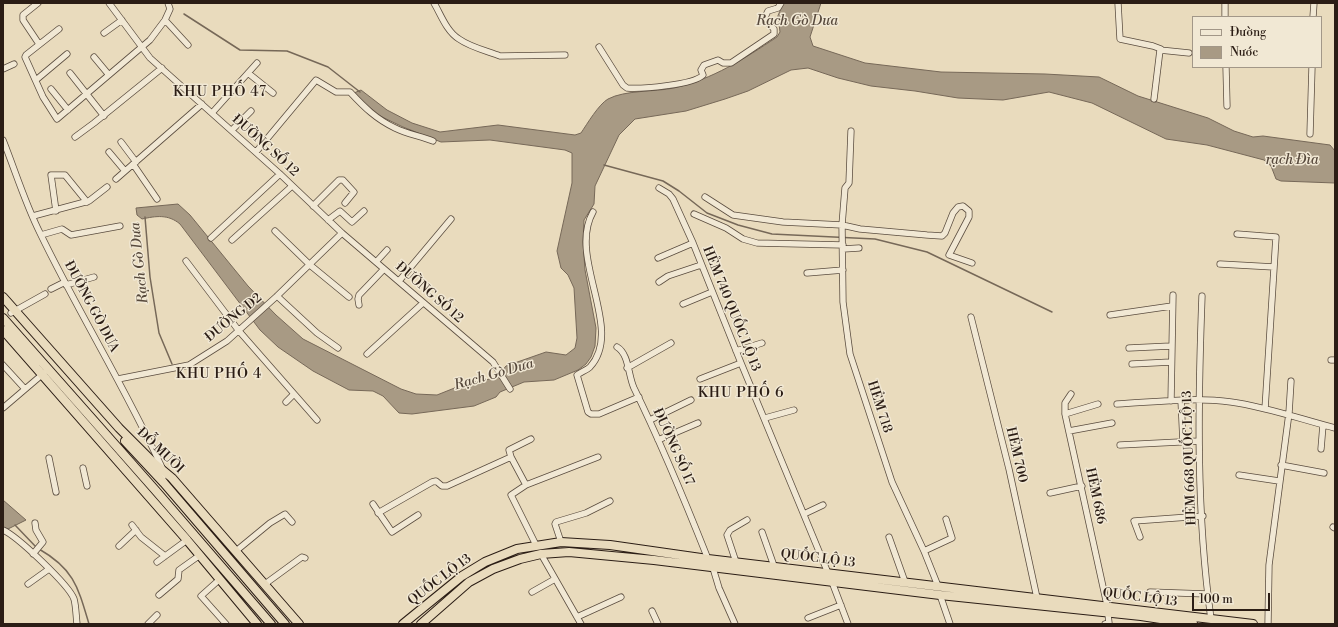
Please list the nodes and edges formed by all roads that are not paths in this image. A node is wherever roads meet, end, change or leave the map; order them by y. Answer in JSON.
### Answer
{"nodes":[{"id":1,"x":38,"y":3,"type":"edge"},
{"id":2,"x":109,"y":3,"type":"edge"},
{"id":3,"x":168,"y":3,"type":"edge"},
{"id":4,"x":434,"y":3,"type":"edge"},
{"id":5,"x":781,"y":3,"type":"edge"},
{"id":6,"x":1118,"y":3,"type":"edge"},
{"id":7,"x":1225,"y":3,"type":"edge"},
{"id":8,"x":1314,"y":3,"type":"edge"},
{"id":9,"x":1225,"y":16,"type":"edge"},
{"id":10,"x":1313,"y":16,"type":"edge"},
{"id":11,"x":122,"y":20,"type":"junction"},
{"id":12,"x":165,"y":20,"type":"junction"},
{"id":13,"x":59,"y":29,"type":"dead end"},
{"id":14,"x":104,"y":32,"type":"dead end"},
{"id":15,"x":39,"y":44,"type":"junction"},
{"id":16,"x":188,"y":44,"type":"dead end"},
{"id":17,"x":142,"y":47,"type":"junction"},
{"id":18,"x":599,"y":47,"type":"dead end"},
{"id":19,"x":1161,"y":49,"type":"junction"},
{"id":20,"x":1189,"y":52,"type":"dead end"},
{"id":21,"x":67,"y":54,"type":"dead end"},
{"id":22,"x":565,"y":55,"type":"dead end"},
{"id":23,"x":94,"y":57,"type":"dead end"},
{"id":24,"x":257,"y":62,"type":"dead end"},
{"id":25,"x":14,"y":64,"type":"dead end"},
{"id":26,"x":162,"y":68,"type":"junction"},
{"id":27,"x":1226,"y":68,"type":"edge"},
{"id":28,"x":1312,"y":68,"type":"edge"},
{"id":29,"x":3,"y":69,"type":"edge"},
{"id":30,"x":70,"y":73,"type":"dead end"},
{"id":31,"x":248,"y":73,"type":"junction"},
{"id":32,"x":109,"y":75,"type":"junction"},
{"id":33,"x":36,"y":80,"type":"junction"},
{"id":34,"x":52,"y":89,"type":"dead end"},
{"id":35,"x":274,"y":93,"type":"dead end"},
{"id":36,"x":86,"y":94,"type":"junction"},
{"id":37,"x":1154,"y":99,"type":"dead end"},
{"id":38,"x":202,"y":104,"type":"junction"},
{"id":39,"x":1227,"y":106,"type":"dead end"},
{"id":40,"x":68,"y":110,"type":"junction"},
{"id":41,"x":251,"y":111,"type":"dead end"},
{"id":42,"x":212,"y":113,"type":"junction"},
{"id":43,"x":104,"y":116,"type":"junction"},
{"id":44,"x":232,"y":130,"type":"junction"},
{"id":45,"x":851,"y":131,"type":"dead end"},
{"id":46,"x":1310,"y":134,"type":"dead end"},
{"id":47,"x":75,"y":137,"type":"dead end"},
{"id":48,"x":3,"y":140,"type":"edge"},
{"id":49,"x":433,"y":141,"type":"dead end"},
{"id":50,"x":121,"y":142,"type":"dead end"},
{"id":51,"x":109,"y":152,"type":"dead end"},
{"id":52,"x":256,"y":152,"type":"junction"},
{"id":53,"x":135,"y":163,"type":"junction"},
{"id":54,"x":125,"y":171,"type":"junction"},
{"id":55,"x":280,"y":174,"type":"junction"},
{"id":56,"x":116,"y":179,"type":"dead end"},
{"id":57,"x":292,"y":186,"type":"junction"},
{"id":58,"x":107,"y":187,"type":"dead end"},
{"id":59,"x":659,"y":188,"type":"dead end"},
{"id":60,"x":705,"y":197,"type":"dead end"},
{"id":61,"x":157,"y":199,"type":"dead end"},
{"id":62,"x":87,"y":202,"type":"junction"},
{"id":63,"x":345,"y":203,"type":"dead end"},
{"id":64,"x":313,"y":206,"type":"junction"},
{"id":65,"x":56,"y":211,"type":"junction"},
{"id":66,"x":364,"y":211,"type":"dead end"},
{"id":67,"x":594,"y":212,"type":"dead end"},
{"id":68,"x":694,"y":214,"type":"dead end"},
{"id":69,"x":33,"y":216,"type":"junction"},
{"id":70,"x":451,"y":219,"type":"dead end"},
{"id":71,"x":328,"y":220,"type":"junction"},
{"id":72,"x":842,"y":225,"type":"junction"},
{"id":73,"x":120,"y":226,"type":"dead end"},
{"id":74,"x":275,"y":231,"type":"dead end"},
{"id":75,"x":342,"y":233,"type":"junction"},
{"id":76,"x":1237,"y":234,"type":"dead end"},
{"id":77,"x":41,"y":235,"type":"junction"},
{"id":78,"x":211,"y":238,"type":"dead end"},
{"id":79,"x":232,"y":240,"type":"dead end"},
{"id":80,"x":693,"y":243,"type":"junction"},
{"id":81,"x":843,"y":247,"type":"junction"},
{"id":82,"x":859,"y":248,"type":"dead end"},
{"id":83,"x":387,"y":250,"type":"dead end"},
{"id":84,"x":658,"y":258,"type":"dead end"},
{"id":85,"x":186,"y":261,"type":"dead end"},
{"id":86,"x":376,"y":262,"type":"junction"},
{"id":87,"x":972,"y":263,"type":"dead end"},
{"id":88,"x":1220,"y":264,"type":"dead end"},
{"id":89,"x":310,"y":265,"type":"junction"},
{"id":90,"x":701,"y":265,"type":"junction"},
{"id":91,"x":1274,"y":267,"type":"junction"},
{"id":92,"x":384,"y":269,"type":"junction"},
{"id":93,"x":842,"y":270,"type":"junction"},
{"id":94,"x":807,"y":273,"type":"dead end"},
{"id":95,"x":94,"y":277,"type":"dead end"},
{"id":96,"x":399,"y":281,"type":"junction"},
{"id":97,"x":659,"y":282,"type":"dead end"},
{"id":98,"x":65,"y":283,"type":"junction"},
{"id":99,"x":51,"y":289,"type":"dead end"},
{"id":100,"x":712,"y":292,"type":"junction"},
{"id":101,"x":45,"y":294,"type":"dead end"},
{"id":102,"x":1173,"y":295,"type":"dead end"},
{"id":103,"x":277,"y":296,"type":"junction"},
{"id":104,"x":1202,"y":296,"type":"dead end"},
{"id":105,"x":3,"y":297,"type":"edge"},
{"id":106,"x":349,"y":298,"type":"dead end"},
{"id":107,"x":423,"y":303,"type":"junction"},
{"id":108,"x":3,"y":304,"type":"edge"},
{"id":109,"x":683,"y":304,"type":"dead end"},
{"id":110,"x":359,"y":305,"type":"dead end"},
{"id":111,"x":1172,"y":306,"type":"junction"},
{"id":112,"x":13,"y":312,"type":"junction"},
{"id":113,"x":1110,"y":315,"type":"dead end"},
{"id":114,"x":971,"y":317,"type":"dead end"},
{"id":115,"x":3,"y":318,"type":"edge"},
{"id":116,"x":3,"y":330,"type":"edge"},
{"id":117,"x":239,"y":331,"type":"junction"},
{"id":118,"x":671,"y":343,"type":"dead end"},
{"id":119,"x":762,"y":343,"type":"dead end"},
{"id":120,"x":617,"y":346,"type":"dead end"},
{"id":121,"x":1171,"y":346,"type":"junction"},
{"id":122,"x":338,"y":348,"type":"dead end"},
{"id":123,"x":1129,"y":348,"type":"dead end"},
{"id":124,"x":736,"y":351,"type":"junction"},
{"id":125,"x":367,"y":354,"type":"dead end"},
{"id":126,"x":1171,"y":362,"type":"junction"},
{"id":127,"x":740,"y":363,"type":"junction"},
{"id":128,"x":1132,"y":364,"type":"dead end"},
{"id":129,"x":3,"y":365,"type":"edge"},
{"id":130,"x":627,"y":368,"type":"junction"},
{"id":131,"x":46,"y":372,"type":"junction"},
{"id":132,"x":118,"y":379,"type":"junction"},
{"id":133,"x":700,"y":379,"type":"dead end"},
{"id":134,"x":1291,"y":381,"type":"dead end"},
{"id":135,"x":25,"y":389,"type":"junction"},
{"id":136,"x":510,"y":389,"type":"dead end"},
{"id":137,"x":294,"y":394,"type":"junction"},
{"id":138,"x":1071,"y":394,"type":"dead end"},
{"id":139,"x":639,"y":397,"type":"junction"},
{"id":140,"x":1198,"y":399,"type":"junction"},
{"id":141,"x":691,"y":400,"type":"dead end"},
{"id":142,"x":1181,"y":400,"type":"junction"},
{"id":143,"x":1171,"y":401,"type":"junction"},
{"id":144,"x":286,"y":402,"type":"dead end"},
{"id":145,"x":1098,"y":404,"type":"dead end"},
{"id":146,"x":1117,"y":404,"type":"dead end"},
{"id":147,"x":3,"y":408,"type":"edge"},
{"id":148,"x":1265,"y":409,"type":"junction"},
{"id":149,"x":794,"y":410,"type":"dead end"},
{"id":150,"x":1289,"y":413,"type":"junction"},
{"id":151,"x":1065,"y":414,"type":"junction"},
{"id":152,"x":765,"y":418,"type":"junction"},
{"id":153,"x":317,"y":420,"type":"dead end"},
{"id":154,"x":650,"y":420,"type":"junction"},
{"id":155,"x":698,"y":423,"type":"dead end"},
{"id":156,"x":1112,"y":423,"type":"dead end"},
{"id":157,"x":1323,"y":425,"type":"junction"},
{"id":158,"x":1335,"y":428,"type":"edge"},
{"id":159,"x":1069,"y":431,"type":"junction"},
{"id":160,"x":531,"y":439,"type":"dead end"},
{"id":161,"x":658,"y":440,"type":"junction"},
{"id":162,"x":1200,"y":441,"type":"junction"},
{"id":163,"x":1182,"y":442,"type":"junction"},
{"id":164,"x":1120,"y":445,"type":"dead end"},
{"id":165,"x":1321,"y":449,"type":"dead end"},
{"id":166,"x":511,"y":457,"type":"junction"},
{"id":167,"x":598,"y":457,"type":"dead end"},
{"id":168,"x":49,"y":458,"type":"dead end"},
{"id":169,"x":128,"y":460,"type":"junction"},
{"id":170,"x":143,"y":462,"type":"junction"},
{"id":171,"x":154,"y":464,"type":"junction"},
{"id":172,"x":1281,"y":465,"type":"junction"},
{"id":173,"x":83,"y":468,"type":"dead end"},
{"id":174,"x":164,"y":472,"type":"junction"},
{"id":175,"x":1324,"y":473,"type":"dead end"},
{"id":176,"x":1239,"y":475,"type":"dead end"},
{"id":177,"x":1279,"y":481,"type":"junction"},
{"id":178,"x":163,"y":482,"type":"junction"},
{"id":179,"x":526,"y":485,"type":"junction"},
{"id":180,"x":87,"y":486,"type":"dead end"},
{"id":181,"x":1082,"y":486,"type":"junction"},
{"id":182,"x":143,"y":488,"type":"junction"},
{"id":183,"x":156,"y":491,"type":"junction"},
{"id":184,"x":56,"y":492,"type":"dead end"},
{"id":185,"x":1050,"y":493,"type":"dead end"},
{"id":186,"x":610,"y":500,"type":"dead end"},
{"id":187,"x":373,"y":504,"type":"dead end"},
{"id":188,"x":824,"y":505,"type":"dead end"},
{"id":189,"x":378,"y":513,"type":"junction"},
{"id":190,"x":804,"y":514,"type":"junction"},
{"id":191,"x":418,"y":515,"type":"dead end"},
{"id":192,"x":1203,"y":516,"type":"junction"},
{"id":193,"x":946,"y":519,"type":"dead end"},
{"id":194,"x":747,"y":520,"type":"dead end"},
{"id":195,"x":292,"y":522,"type":"dead end"},
{"id":196,"x":35,"y":523,"type":"dead end"},
{"id":197,"x":132,"y":525,"type":"dead end"},
{"id":198,"x":3,"y":530,"type":"edge"},
{"id":199,"x":136,"y":530,"type":"junction"},
{"id":200,"x":762,"y":532,"type":"dead end"},
{"id":201,"x":889,"y":537,"type":"dead end"},
{"id":202,"x":1140,"y":537,"type":"dead end"},
{"id":203,"x":187,"y":540,"type":"junction"},
{"id":204,"x":561,"y":542,"type":"junction"},
{"id":205,"x":536,"y":545,"type":"junction"},
{"id":206,"x":119,"y":546,"type":"dead end"},
{"id":207,"x":223,"y":548,"type":"junction"},
{"id":208,"x":236,"y":551,"type":"junction"},
{"id":209,"x":924,"y":551,"type":"junction"},
{"id":210,"x":34,"y":553,"type":"junction"},
{"id":211,"x":541,"y":554,"type":"junction"},
{"id":212,"x":200,"y":555,"type":"junction"},
{"id":213,"x":165,"y":556,"type":"junction"},
{"id":214,"x":305,"y":558,"type":"dead end"},
{"id":215,"x":214,"y":559,"type":"junction"},
{"id":216,"x":708,"y":559,"type":"junction"},
{"id":217,"x":157,"y":562,"type":"dead end"},
{"id":218,"x":736,"y":562,"type":"junction"},
{"id":219,"x":774,"y":566,"type":"junction"},
{"id":220,"x":713,"y":568,"type":"junction"},
{"id":221,"x":49,"y":569,"type":"junction"},
{"id":222,"x":828,"y":572,"type":"junction"},
{"id":223,"x":220,"y":579,"type":"junction"},
{"id":224,"x":555,"y":579,"type":"junction"},
{"id":225,"x":832,"y":582,"type":"junction"},
{"id":226,"x":905,"y":582,"type":"junction"},
{"id":227,"x":28,"y":584,"type":"dead end"},
{"id":228,"x":265,"y":584,"type":"junction"},
{"id":229,"x":938,"y":586,"type":"junction"},
{"id":230,"x":532,"y":592,"type":"dead end"},
{"id":231,"x":1150,"y":592,"type":"dead end"},
{"id":232,"x":1207,"y":594,"type":"junction"},
{"id":233,"x":159,"y":595,"type":"dead end"},
{"id":234,"x":940,"y":595,"type":"junction"},
{"id":235,"x":621,"y":597,"type":"dead end"},
{"id":236,"x":1037,"y":598,"type":"junction"},
{"id":237,"x":841,"y":605,"type":"junction"},
{"id":238,"x":1107,"y":610,"type":"junction"},
{"id":239,"x":652,"y":611,"type":"dead end"},
{"id":240,"x":157,"y":615,"type":"dead end"},
{"id":241,"x":577,"y":617,"type":"junction"},
{"id":242,"x":808,"y":618,"type":"dead end"},
{"id":243,"x":1211,"y":619,"type":"junction"},
{"id":244,"x":77,"y":624,"type":"edge"},
{"id":245,"x":148,"y":624,"type":"edge"},
{"id":246,"x":226,"y":624,"type":"edge"},
{"id":247,"x":257,"y":624,"type":"edge"},
{"id":248,"x":266,"y":624,"type":"edge"},
{"id":249,"x":271,"y":624,"type":"edge"},
{"id":250,"x":285,"y":624,"type":"edge"},
{"id":251,"x":290,"y":624,"type":"edge"},
{"id":252,"x":299,"y":624,"type":"edge"},
{"id":253,"x":403,"y":624,"type":"edge"},
{"id":254,"x":420,"y":624,"type":"edge"},
{"id":255,"x":581,"y":624,"type":"edge"},
{"id":256,"x":658,"y":624,"type":"edge"},
{"id":257,"x":735,"y":624,"type":"edge"},
{"id":258,"x":848,"y":624,"type":"edge"},
{"id":259,"x":950,"y":624,"type":"edge"},
{"id":260,"x":1108,"y":624,"type":"edge"},
{"id":261,"x":1193,"y":624,"type":"edge"},
{"id":262,"x":1253,"y":624,"type":"edge"},
{"id":263,"x":1268,"y":624,"type":"edge"}],
"edges":[{"from":1,"to":15,"type":"street"},
{"from":2,"to":11,"type":"street","name":"ĐƯỜNG SỐ 12"},
{"from":3,"to":12,"type":"street"},
{"from":4,"to":22,"type":"street"},
{"from":5,"to":18,"type":"street"},
{"from":6,"to":19,"type":"street"},
{"from":7,"to":9,"type":"street"},
{"from":8,"to":10,"type":"street"},
{"from":11,"to":14,"type":"street"},
{"from":11,"to":17,"type":"street","name":"ĐƯỜNG SỐ 12"},
{"from":12,"to":16,"type":"street"},
{"from":12,"to":17,"type":"street"},
{"from":13,"to":15,"type":"street"},
{"from":15,"to":33,"type":"street"},
{"from":17,"to":26,"type":"street","name":"ĐƯỜNG SỐ 12"},
{"from":17,"to":32,"type":"street"},
{"from":19,"to":20,"type":"street"},
{"from":19,"to":37,"type":"street"},
{"from":21,"to":33,"type":"street"},
{"from":23,"to":32,"type":"street"},
{"from":24,"to":31,"type":"street"},
{"from":25,"to":29,"type":"street"},
{"from":26,"to":38,"type":"street","name":"ĐƯỜNG SỐ 12"},
{"from":26,"to":43,"type":"street"},
{"from":27,"to":39,"type":"street"},
{"from":28,"to":46,"type":"street"},
{"from":30,"to":36,"type":"street"},
{"from":31,"to":35,"type":"street"},
{"from":31,"to":42,"type":"street"},
{"from":32,"to":36,"type":"street"},
{"from":33,"to":40,"type":"street"},
{"from":34,"to":40,"type":"street"},
{"from":36,"to":40,"type":"street"},
{"from":36,"to":43,"type":"street"},
{"from":38,"to":42,"type":"street","name":"ĐƯỜNG SỐ 12"},
{"from":38,"to":53,"type":"street"},
{"from":41,"to":44,"type":"street"},
{"from":42,"to":44,"type":"street","name":"ĐƯỜNG SỐ 12"},
{"from":43,"to":47,"type":"street"},
{"from":44,"to":52,"type":"street","name":"ĐƯỜNG SỐ 12"},
{"from":45,"to":72,"type":"street","name":"HẺM 718"},
{"from":48,"to":69,"type":"street","name":"ĐƯỜNG GÒ DƯA"},
{"from":49,"to":52,"type":"street"},
{"from":50,"to":53,"type":"street"},
{"from":51,"to":54,"type":"street"},
{"from":52,"to":55,"type":"street","name":"ĐƯỜNG SỐ 12"},
{"from":53,"to":54,"type":"street"},
{"from":53,"to":61,"type":"street"},
{"from":54,"to":56,"type":"street"},
{"from":55,"to":57,"type":"street","name":"ĐƯỜNG SỐ 12"},
{"from":55,"to":78,"type":"street"},
{"from":57,"to":64,"type":"street","name":"ĐƯỜNG SỐ 12"},
{"from":57,"to":79,"type":"street"},
{"from":58,"to":62,"type":"street"},
{"from":59,"to":80,"type":"street","name":"HẺM 740 QUỐC LỘ 13"},
{"from":60,"to":72,"type":"street"},
{"from":62,"to":65,"type":"street"},
{"from":62,"to":65,"type":"street"},
{"from":63,"to":64,"type":"street"},
{"from":64,"to":71,"type":"street","name":"ĐƯỜNG SỐ 12"},
{"from":65,"to":69,"type":"street"},
{"from":66,"to":71,"type":"street"},
{"from":67,"to":139,"type":"street"},
{"from":68,"to":81,"type":"street"},
{"from":69,"to":77,"type":"street","name":"ĐƯỜNG GÒ DƯA"},
{"from":70,"to":96,"type":"street"},
{"from":71,"to":75,"type":"street","name":"ĐƯỜNG SỐ 12"},
{"from":72,"to":81,"type":"street","name":"HẺM 718"},
{"from":72,"to":87,"type":"street"},
{"from":73,"to":77,"type":"street"},
{"from":74,"to":89,"type":"street"},
{"from":75,"to":86,"type":"street","name":"ĐƯỜNG SỐ 12"},
{"from":75,"to":89,"type":"street","name":"ĐƯỜNG D2"},
{"from":76,"to":91,"type":"street"},
{"from":77,"to":98,"type":"street","name":"ĐƯỜNG GÒ DƯA"},
{"from":80,"to":84,"type":"street"},
{"from":80,"to":90,"type":"street","name":"HẺM 740 QUỐC LỘ 13"},
{"from":81,"to":82,"type":"street"},
{"from":81,"to":93,"type":"street","name":"HẺM 718"},
{"from":83,"to":86,"type":"street"},
{"from":85,"to":117,"type":"street"},
{"from":86,"to":92,"type":"street","name":"ĐƯỜNG SỐ 12"},
{"from":88,"to":91,"type":"street"},
{"from":89,"to":103,"type":"street","name":"ĐƯỜNG D2"},
{"from":89,"to":106,"type":"street"},
{"from":90,"to":97,"type":"street"},
{"from":90,"to":100,"type":"street","name":"HẺM 740 QUỐC LỘ 13"},
{"from":91,"to":148,"type":"street"},
{"from":92,"to":96,"type":"street","name":"ĐƯỜNG SỐ 12"},
{"from":92,"to":110,"type":"street"},
{"from":93,"to":94,"type":"street"},
{"from":93,"to":209,"type":"street","name":"HẺM 718"},
{"from":95,"to":98,"type":"street"},
{"from":96,"to":107,"type":"street","name":"ĐƯỜNG SỐ 12"},
{"from":98,"to":99,"type":"street"},
{"from":98,"to":132,"type":"street","name":"ĐƯỜNG GÒ DƯA"},
{"from":100,"to":109,"type":"street"},
{"from":100,"to":124,"type":"street","name":"HẺM 740 QUỐC LỘ 13"},
{"from":101,"to":112,"type":"street"},
{"from":102,"to":111,"type":"street"},
{"from":103,"to":117,"type":"street","name":"ĐƯỜNG D2"},
{"from":103,"to":122,"type":"street"},
{"from":104,"to":140,"type":"street","name":"HẺM 668 QUỐC LỘ 13"},
{"from":105,"to":112,"type":"highway","name":"ĐỖ MƯỜI"},
{"from":107,"to":125,"type":"street"},
{"from":107,"to":136,"type":"street","name":"ĐƯỜNG SỐ 12"},
{"from":108,"to":112,"type":"highway","name":"ĐỖ MƯỜI"},
{"from":111,"to":113,"type":"street"},
{"from":111,"to":121,"type":"street"},
{"from":112,"to":170,"type":"highway","name":"ĐỖ MƯỜI"},
{"from":112,"to":171,"type":"highway","name":"ĐỖ MƯỜI"},
{"from":114,"to":236,"type":"street","name":"HẺM 700"},
{"from":115,"to":131,"type":"highway","name":"ĐỖ MƯỜI"},
{"from":116,"to":131,"type":"highway","name":"ĐỖ MƯỜI"},
{"from":117,"to":132,"type":"street","name":"ĐƯỜNG D2"},
{"from":117,"to":137,"type":"street"},
{"from":118,"to":130,"type":"street"},
{"from":119,"to":124,"type":"street"},
{"from":120,"to":130,"type":"street","name":"ĐƯỜNG SỐ 17"},
{"from":121,"to":123,"type":"street"},
{"from":121,"to":126,"type":"street"},
{"from":124,"to":127,"type":"street","name":"HẺM 740 QUỐC LỘ 13"},
{"from":126,"to":128,"type":"street"},
{"from":126,"to":143,"type":"street"},
{"from":127,"to":133,"type":"street"},
{"from":127,"to":152,"type":"street","name":"HẺM 740 QUỐC LỘ 13"},
{"from":129,"to":135,"type":"street"},
{"from":130,"to":139,"type":"street","name":"ĐƯỜNG SỐ 17"},
{"from":131,"to":135,"type":"street"},
{"from":131,"to":169,"type":"highway","name":"ĐỖ MƯỜI"},
{"from":131,"to":182,"type":"highway","name":"ĐỖ MƯỜI"},
{"from":132,"to":174,"type":"street","name":"ĐƯỜNG GÒ DƯA"},
{"from":134,"to":150,"type":"street"},
{"from":135,"to":147,"type":"street"},
{"from":137,"to":144,"type":"street"},
{"from":137,"to":153,"type":"street"},
{"from":138,"to":151,"type":"street","name":"HẺM 686"},
{"from":139,"to":154,"type":"street","name":"ĐƯỜNG SỐ 17"},
{"from":140,"to":142,"type":"street"},
{"from":140,"to":148,"type":"street"},
{"from":140,"to":162,"type":"street","name":"HẺM 668 QUỐC LỘ 13"},
{"from":141,"to":154,"type":"street"},
{"from":142,"to":143,"type":"street"},
{"from":142,"to":163,"type":"street"},
{"from":143,"to":146,"type":"street"},
{"from":145,"to":151,"type":"street"},
{"from":148,"to":150,"type":"street"},
{"from":149,"to":152,"type":"street"},
{"from":150,"to":157,"type":"street"},
{"from":150,"to":172,"type":"street"},
{"from":151,"to":159,"type":"street","name":"HẺM 686"},
{"from":152,"to":190,"type":"street","name":"HẺM 740 QUỐC LỘ 13"},
{"from":154,"to":161,"type":"street","name":"ĐƯỜNG SỐ 17"},
{"from":155,"to":161,"type":"street"},
{"from":156,"to":159,"type":"street"},
{"from":157,"to":158,"type":"street"},
{"from":157,"to":165,"type":"street"},
{"from":159,"to":181,"type":"street","name":"HẺM 686"},
{"from":160,"to":166,"type":"street"},
{"from":161,"to":216,"type":"street","name":"ĐƯỜNG SỐ 17"},
{"from":162,"to":163,"type":"street"},
{"from":162,"to":192,"type":"street","name":"HẺM 668 QUỐC LỘ 13"},
{"from":163,"to":164,"type":"street"},
{"from":166,"to":179,"type":"street"},
{"from":166,"to":189,"type":"street"},
{"from":167,"to":179,"type":"street"},
{"from":168,"to":184,"type":"street"},
{"from":169,"to":182,"type":"highway"},
{"from":169,"to":183,"type":"highway","name":"ĐỖ MƯỜI"},
{"from":170,"to":171,"type":"highway"},
{"from":170,"to":178,"type":"highway","name":"ĐỖ MƯỜI"},
{"from":171,"to":174,"type":"highway","name":"ĐỖ MƯỜI"},
{"from":172,"to":175,"type":"street"},
{"from":172,"to":177,"type":"street"},
{"from":173,"to":180,"type":"street"},
{"from":174,"to":178,"type":"street"},
{"from":174,"to":208,"type":"highway","name":"ĐỖ MƯỜI"},
{"from":176,"to":177,"type":"street"},
{"from":177,"to":263,"type":"street"},
{"from":178,"to":207,"type":"highway","name":"ĐỖ MƯỜI"},
{"from":179,"to":205,"type":"street"},
{"from":181,"to":185,"type":"street"},
{"from":181,"to":238,"type":"street","name":"HẺM 686"},
{"from":182,"to":183,"type":"highway"},
{"from":182,"to":203,"type":"highway","name":"ĐỖ MƯỜI"},
{"from":183,"to":215,"type":"highway","name":"ĐỖ MƯỜI"},
{"from":186,"to":204,"type":"street"},
{"from":187,"to":189,"type":"street"},
{"from":188,"to":190,"type":"street"},
{"from":189,"to":191,"type":"street"},
{"from":190,"to":222,"type":"street","name":"HẺM 740 QUỐC LỘ 13"},
{"from":192,"to":202,"type":"street"},
{"from":192,"to":232,"type":"street","name":"HẺM 668 QUỐC LỘ 13"},
{"from":193,"to":209,"type":"street"},
{"from":194,"to":218,"type":"street"},
{"from":195,"to":208,"type":"street"},
{"from":196,"to":210,"type":"street"},
{"from":197,"to":199,"type":"street"},
{"from":198,"to":210,"type":"street"},
{"from":199,"to":206,"type":"street"},
{"from":199,"to":213,"type":"street"},
{"from":200,"to":219,"type":"street"},
{"from":201,"to":226,"type":"street"},
{"from":203,"to":212,"type":"highway","name":"ĐỖ MƯỜI"},
{"from":203,"to":213,"type":"street"},
{"from":204,"to":205,"type":"highway","name":"QUỐC LỘ 13"},
{"from":204,"to":216,"type":"highway","name":"QUỐC LỘ 13"},
{"from":205,"to":253,"type":"highway","name":"QUỐC LỘ 13"},
{"from":207,"to":250,"type":"highway"},
{"from":207,"to":251,"type":"highway"},
{"from":208,"to":228,"type":"highway","name":"ĐỖ MƯỜI"},
{"from":209,"to":229,"type":"street","name":"HẺM 718"},
{"from":210,"to":221,"type":"street"},
{"from":211,"to":220,"type":"highway","name":"QUỐC LỘ 13"},
{"from":211,"to":224,"type":"street"},
{"from":211,"to":254,"type":"highway","name":"QUỐC LỘ 13"},
{"from":212,"to":223,"type":"highway","name":"ĐỖ MƯỜI"},
{"from":212,"to":233,"type":"street"},
{"from":213,"to":217,"type":"street"},
{"from":214,"to":228,"type":"street"},
{"from":215,"to":248,"type":"highway"},
{"from":215,"to":249,"type":"highway"},
{"from":216,"to":218,"type":"highway","name":"QUỐC LỘ 13"},
{"from":218,"to":219,"type":"highway","name":"QUỐC LỘ 13"},
{"from":219,"to":222,"type":"highway","name":"QUỐC LỘ 13"},
{"from":220,"to":225,"type":"highway","name":"QUỐC LỘ 13"},
{"from":220,"to":257,"type":"street"},
{"from":221,"to":227,"type":"street"},
{"from":221,"to":244,"type":"street"},
{"from":222,"to":226,"type":"highway","name":"QUỐC LỘ 13"},
{"from":223,"to":246,"type":"street"},
{"from":223,"to":247,"type":"highway","name":"ĐỖ MƯỜI"},
{"from":224,"to":230,"type":"street"},
{"from":224,"to":241,"type":"street"},
{"from":225,"to":234,"type":"highway","name":"QUỐC LỘ 13"},
{"from":225,"to":237,"type":"street"},
{"from":226,"to":229,"type":"highway","name":"QUỐC LỘ 13"},
{"from":228,"to":252,"type":"highway","name":"ĐỖ MƯỜI"},
{"from":229,"to":236,"type":"highway","name":"QUỐC LỘ 13"},
{"from":231,"to":232,"type":"street"},
{"from":232,"to":243,"type":"street","name":"HẺM 668 QUỐC LỘ 13"},
{"from":234,"to":238,"type":"highway","name":"QUỐC LỘ 13"},
{"from":234,"to":259,"type":"street"},
{"from":235,"to":241,"type":"street"},
{"from":236,"to":238,"type":"highway","name":"QUỐC LỘ 13"},
{"from":237,"to":242,"type":"street"},
{"from":237,"to":258,"type":"street"},
{"from":238,"to":243,"type":"highway","name":"QUỐC LỘ 13"},
{"from":238,"to":260,"type":"street","name":"HẺM 686"},
{"from":238,"to":261,"type":"highway","name":"QUỐC LỘ 13"},
{"from":239,"to":256,"type":"street"},
{"from":240,"to":245,"type":"street"},
{"from":241,"to":255,"type":"street"},
{"from":243,"to":262,"type":"highway","name":"QUỐC LỘ 13"}]}
